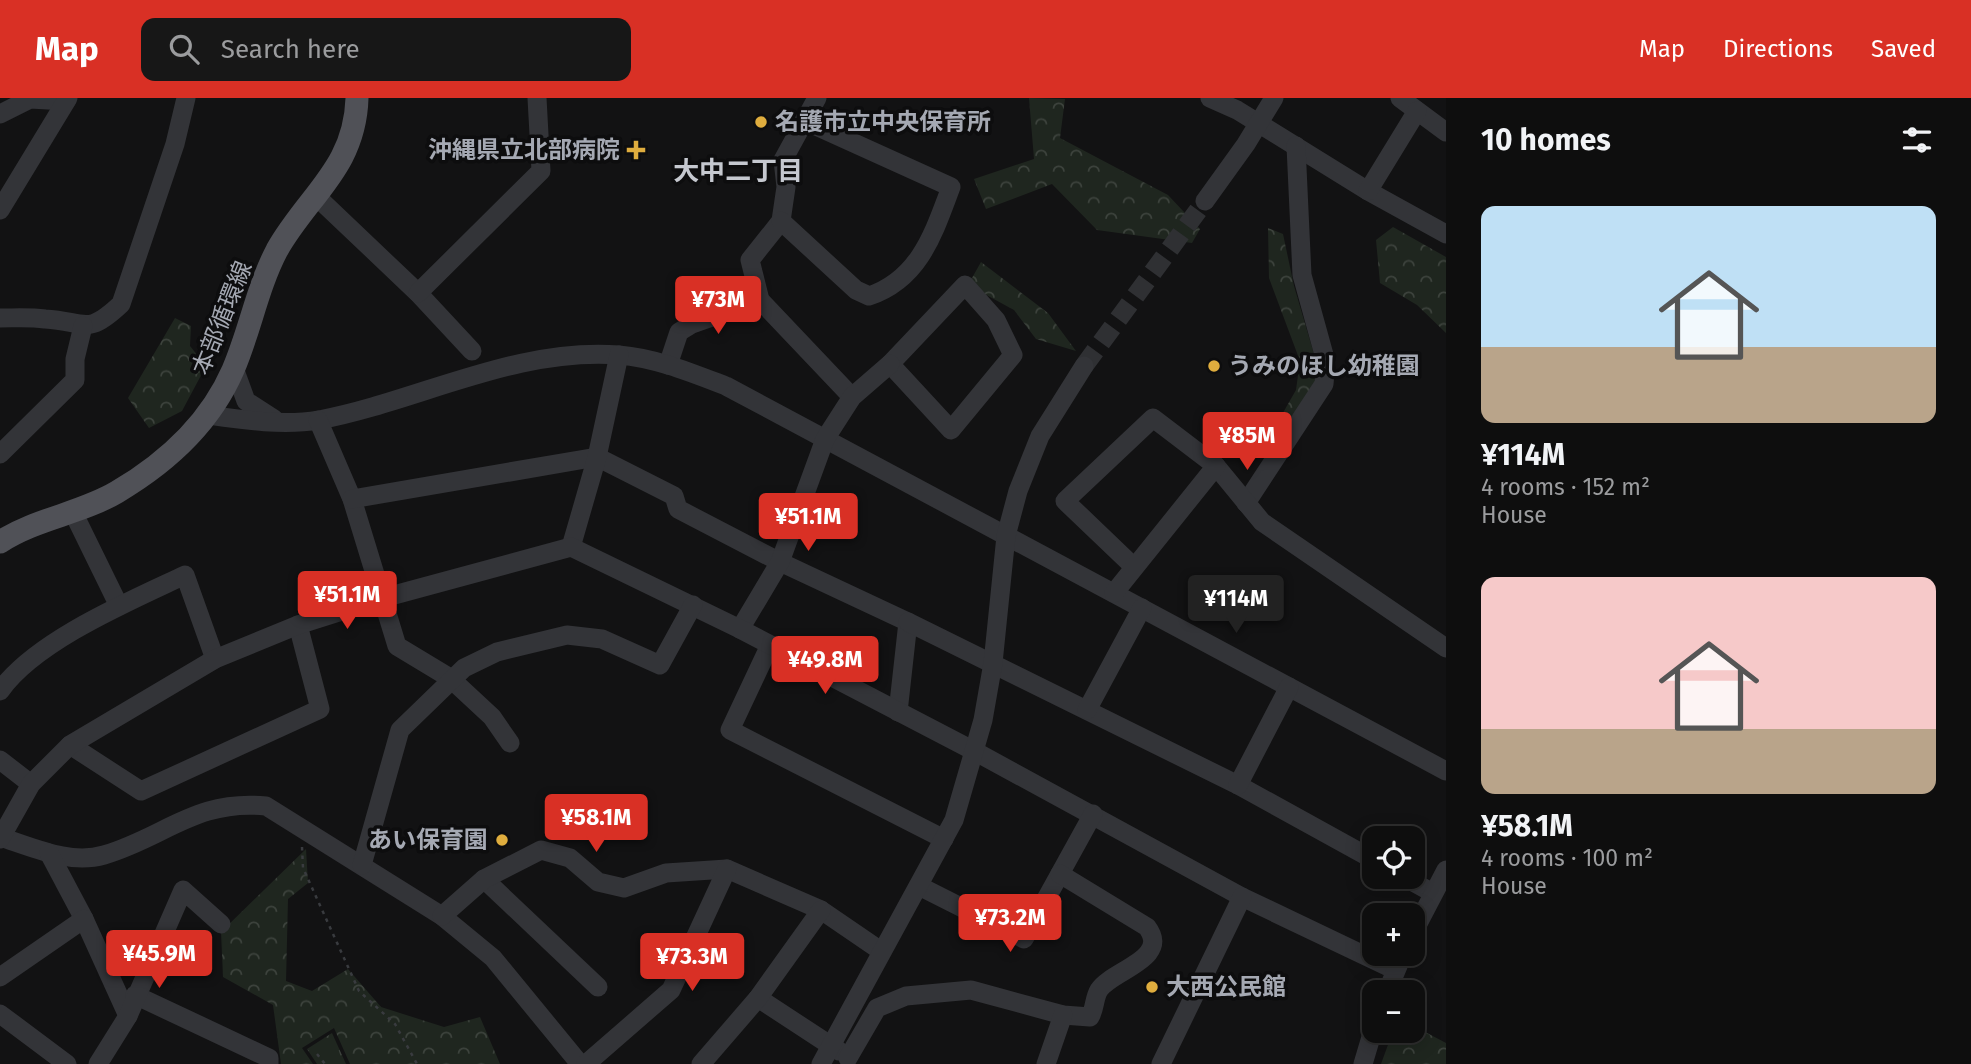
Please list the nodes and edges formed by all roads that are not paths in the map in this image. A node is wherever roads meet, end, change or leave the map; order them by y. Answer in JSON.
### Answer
{"nodes":[{"id":1,"x":186,"y":98,"type":"edge"},
{"id":2,"x":358,"y":98,"type":"edge"},
{"id":3,"x":537,"y":98,"type":"edge"},
{"id":4,"x":817,"y":98,"type":"edge"},
{"id":5,"x":1210,"y":98,"type":"edge"},
{"id":6,"x":1275,"y":98,"type":"edge"},
{"id":7,"x":67,"y":99,"type":"edge"},
{"id":8,"x":1412,"y":104,"type":"edge"},
{"id":9,"x":0,"y":114,"type":"edge"},
{"id":10,"x":803,"y":120,"type":"junction"},
{"id":11,"x":1258,"y":123,"type":"junction"},
{"id":12,"x":1446,"y":132,"type":"edge"},
{"id":13,"x":1296,"y":146,"type":"junction"},
{"id":14,"x":1368,"y":191,"type":"junction"},
{"id":15,"x":317,"y":197,"type":"junction"},
{"id":16,"x":1205,"y":201,"type":"tunnel mouth"},
{"id":17,"x":0,"y":211,"type":"edge"},
{"id":18,"x":781,"y":221,"type":"junction"},
{"id":19,"x":1446,"y":234,"type":"edge"},
{"id":20,"x":418,"y":293,"type":"junction"},
{"id":21,"x":760,"y":300,"type":"junction"},
{"id":22,"x":0,"y":318,"type":"edge"},
{"id":23,"x":83,"y":326,"type":"junction"},
{"id":24,"x":472,"y":351,"type":"dead end"},
{"id":25,"x":619,"y":355,"type":"junction"},
{"id":26,"x":890,"y":364,"type":"junction"},
{"id":27,"x":668,"y":365,"type":"junction"},
{"id":28,"x":1084,"y":366,"type":"tunnel mouth"},
{"id":29,"x":234,"y":368,"type":"junction"},
{"id":30,"x":852,"y":397,"type":"junction"},
{"id":31,"x":208,"y":415,"type":"junction"},
{"id":32,"x":318,"y":420,"type":"junction"},
{"id":33,"x":278,"y":421,"type":"junction"},
{"id":34,"x":825,"y":439,"type":"junction"},
{"id":35,"x":0,"y":454,"type":"edge"},
{"id":36,"x":597,"y":457,"type":"junction"},
{"id":37,"x":1216,"y":466,"type":"junction"},
{"id":38,"x":352,"y":499,"type":"junction"},
{"id":39,"x":1246,"y":503,"type":"junction"},
{"id":40,"x":73,"y":512,"type":"junction"},
{"id":41,"x":1006,"y":536,"type":"junction"},
{"id":42,"x":0,"y":542,"type":"edge"},
{"id":43,"x":571,"y":547,"type":"junction"},
{"id":44,"x":780,"y":562,"type":"junction"},
{"id":45,"x":1134,"y":567,"type":"junction"},
{"id":46,"x":1114,"y":593,"type":"junction"},
{"id":47,"x":383,"y":598,"type":"junction"},
{"id":48,"x":693,"y":605,"type":"junction"},
{"id":49,"x":119,"y":606,"type":"junction"},
{"id":50,"x":1142,"y":608,"type":"junction"},
{"id":51,"x":908,"y":622,"type":"junction"},
{"id":52,"x":298,"y":625,"type":"junction"},
{"id":53,"x":740,"y":629,"type":"junction"},
{"id":54,"x":771,"y":645,"type":"junction"},
{"id":55,"x":1446,"y":648,"type":"edge"},
{"id":56,"x":215,"y":659,"type":"junction"},
{"id":57,"x":993,"y":663,"type":"junction"},
{"id":58,"x":450,"y":678,"type":"junction"},
{"id":59,"x":1289,"y":687,"type":"junction"},
{"id":60,"x":0,"y":691,"type":"edge"},
{"id":61,"x":1087,"y":710,"type":"junction"},
{"id":62,"x":898,"y":712,"type":"junction"},
{"id":63,"x":510,"y":743,"type":"dead end"},
{"id":64,"x":70,"y":745,"type":"junction"},
{"id":65,"x":976,"y":752,"type":"junction"},
{"id":66,"x":0,"y":760,"type":"edge"},
{"id":67,"x":1446,"y":771,"type":"edge"},
{"id":68,"x":31,"y":785,"type":"junction"},
{"id":69,"x":1238,"y":785,"type":"junction"},
{"id":70,"x":1093,"y":814,"type":"junction"},
{"id":71,"x":1,"y":838,"type":"edge"},
{"id":72,"x":944,"y":839,"type":"junction"},
{"id":73,"x":48,"y":853,"type":"junction"},
{"id":74,"x":1362,"y":853,"type":"edge"},
{"id":75,"x":362,"y":865,"type":"junction"},
{"id":76,"x":727,"y":869,"type":"junction"},
{"id":77,"x":1446,"y":870,"type":"edge"},
{"id":78,"x":1060,"y":874,"type":"junction"},
{"id":79,"x":484,"y":879,"type":"junction"},
{"id":80,"x":919,"y":887,"type":"junction"},
{"id":81,"x":1425,"y":888,"type":"edge"},
{"id":82,"x":1433,"y":892,"type":"junction"},
{"id":83,"x":1242,"y":897,"type":"junction"},
{"id":84,"x":1425,"y":908,"type":"edge"},
{"id":85,"x":821,"y":910,"type":"junction"},
{"id":86,"x":442,"y":916,"type":"junction"},
{"id":87,"x":84,"y":919,"type":"junction"},
{"id":88,"x":221,"y":924,"type":"dead end"},
{"id":89,"x":1362,"y":947,"type":"edge"},
{"id":90,"x":881,"y":951,"type":"junction"},
{"id":91,"x":0,"y":978,"type":"edge"},
{"id":92,"x":598,"y":987,"type":"dead end"},
{"id":93,"x":135,"y":995,"type":"junction"},
{"id":94,"x":758,"y":998,"type":"junction"},
{"id":95,"x":0,"y":1014,"type":"edge"},
{"id":96,"x":1063,"y":1014,"type":"junction"},
{"id":97,"x":128,"y":1016,"type":"junction"},
{"id":98,"x":830,"y":1043,"type":"junction"},
{"id":99,"x":1369,"y":1043,"type":"edge"},
{"id":100,"x":42,"y":1056,"type":"edge"},
{"id":101,"x":852,"y":1061,"type":"edge"},
{"id":102,"x":106,"y":1062,"type":"edge"},
{"id":103,"x":67,"y":1064,"type":"edge"},
{"id":104,"x":269,"y":1064,"type":"edge"},
{"id":105,"x":580,"y":1064,"type":"edge"},
{"id":106,"x":586,"y":1064,"type":"edge"},
{"id":107,"x":701,"y":1064,"type":"edge"},
{"id":108,"x":821,"y":1064,"type":"edge"},
{"id":109,"x":1046,"y":1064,"type":"edge"},
{"id":110,"x":1161,"y":1064,"type":"edge"},
{"id":111,"x":1363,"y":1064,"type":"edge"}],
"edges":[{"from":1,"to":23,"type":"street"},
{"from":2,"to":15,"type":"main road","name":"本部循環線"},
{"from":3,"to":20,"type":"street"},
{"from":4,"to":10,"type":"street"},
{"from":5,"to":11,"type":"street"},
{"from":6,"to":11,"type":"street"},
{"from":7,"to":9,"type":"street"},
{"from":7,"to":17,"type":"street"},
{"from":8,"to":12,"type":"street"},
{"from":8,"to":14,"type":"street"},
{"from":10,"to":18,"type":"street"},
{"from":10,"to":18,"type":"street"},
{"from":11,"to":13,"type":"street"},
{"from":11,"to":16,"type":"street"},
{"from":13,"to":14,"type":"street"},
{"from":13,"to":39,"type":"street"},
{"from":14,"to":19,"type":"street"},
{"from":15,"to":20,"type":"street"},
{"from":15,"to":29,"type":"main road","name":"本部循環線"},
{"from":18,"to":21,"type":"street"},
{"from":20,"to":24,"type":"street"},
{"from":21,"to":27,"type":"street"},
{"from":21,"to":30,"type":"street"},
{"from":22,"to":23,"type":"street"},
{"from":23,"to":35,"type":"street"},
{"from":25,"to":27,"type":"street"},
{"from":25,"to":32,"type":"street"},
{"from":25,"to":36,"type":"street"},
{"from":26,"to":26,"type":"street"},
{"from":26,"to":30,"type":"street"},
{"from":27,"to":34,"type":"street"},
{"from":28,"to":41,"type":"street"},
{"from":29,"to":31,"type":"main road","name":"本部循環線"},
{"from":29,"to":33,"type":"street"},
{"from":30,"to":34,"type":"street"},
{"from":31,"to":33,"type":"street"},
{"from":31,"to":40,"type":"main road","name":"本部循環線"},
{"from":32,"to":33,"type":"street"},
{"from":32,"to":38,"type":"street"},
{"from":34,"to":41,"type":"street"},
{"from":34,"to":44,"type":"street"},
{"from":36,"to":38,"type":"street"},
{"from":36,"to":43,"type":"street"},
{"from":36,"to":44,"type":"street"},
{"from":37,"to":39,"type":"street"},
{"from":37,"to":45,"type":"street"},
{"from":37,"to":45,"type":"street"},
{"from":38,"to":47,"type":"street"},
{"from":39,"to":55,"type":"street"},
{"from":40,"to":42,"type":"main road","name":"本部循環線"},
{"from":40,"to":49,"type":"street"},
{"from":41,"to":46,"type":"street"},
{"from":41,"to":57,"type":"street"},
{"from":43,"to":47,"type":"street"},
{"from":43,"to":48,"type":"street"},
{"from":44,"to":51,"type":"street"},
{"from":44,"to":53,"type":"street"},
{"from":45,"to":46,"type":"street"},
{"from":46,"to":50,"type":"street"},
{"from":47,"to":52,"type":"street"},
{"from":47,"to":58,"type":"street"},
{"from":48,"to":53,"type":"street"},
{"from":48,"to":58,"type":"street"},
{"from":49,"to":56,"type":"street"},
{"from":49,"to":60,"type":"street"},
{"from":50,"to":59,"type":"street"},
{"from":50,"to":61,"type":"street"},
{"from":51,"to":57,"type":"street"},
{"from":51,"to":62,"type":"street"},
{"from":52,"to":56,"type":"street"},
{"from":52,"to":64,"type":"street"},
{"from":53,"to":54,"type":"street"},
{"from":54,"to":62,"type":"street"},
{"from":54,"to":72,"type":"street"},
{"from":56,"to":64,"type":"street"},
{"from":57,"to":61,"type":"street"},
{"from":57,"to":65,"type":"street"},
{"from":58,"to":63,"type":"street"},
{"from":58,"to":75,"type":"street"},
{"from":59,"to":67,"type":"street"},
{"from":59,"to":69,"type":"street"},
{"from":61,"to":69,"type":"street"},
{"from":62,"to":65,"type":"street"},
{"from":64,"to":68,"type":"street"},
{"from":65,"to":70,"type":"street"},
{"from":65,"to":72,"type":"street"},
{"from":66,"to":68,"type":"street"},
{"from":68,"to":71,"type":"street"},
{"from":69,"to":74,"type":"street"},
{"from":70,"to":78,"type":"street"},
{"from":70,"to":83,"type":"street"},
{"from":71,"to":73,"type":"street"},
{"from":72,"to":80,"type":"street"},
{"from":73,"to":75,"type":"street"},
{"from":73,"to":87,"type":"street"},
{"from":75,"to":86,"type":"street"},
{"from":76,"to":79,"type":"street"},
{"from":76,"to":85,"type":"street"},
{"from":76,"to":106,"type":"street"},
{"from":77,"to":82,"type":"street"},
{"from":78,"to":80,"type":"street"},
{"from":78,"to":96,"type":"street"},
{"from":79,"to":86,"type":"street"},
{"from":79,"to":92,"type":"street"},
{"from":80,"to":90,"type":"street"},
{"from":81,"to":82,"type":"street"},
{"from":82,"to":84,"type":"street"},
{"from":83,"to":89,"type":"street"},
{"from":83,"to":110,"type":"street"},
{"from":85,"to":90,"type":"street"},
{"from":85,"to":94,"type":"street"},
{"from":86,"to":105,"type":"street"},
{"from":87,"to":91,"type":"street"},
{"from":87,"to":97,"type":"street"},
{"from":88,"to":93,"type":"street"},
{"from":90,"to":98,"type":"street"},
{"from":93,"to":97,"type":"street"},
{"from":93,"to":104,"type":"street"},
{"from":94,"to":98,"type":"street"},
{"from":94,"to":107,"type":"street"},
{"from":95,"to":100,"type":"street"},
{"from":96,"to":101,"type":"street"},
{"from":96,"to":109,"type":"street"},
{"from":97,"to":102,"type":"street"},
{"from":98,"to":101,"type":"street"},
{"from":98,"to":108,"type":"street"},
{"from":99,"to":111,"type":"street"},
{"from":100,"to":103,"type":"street"}]}
